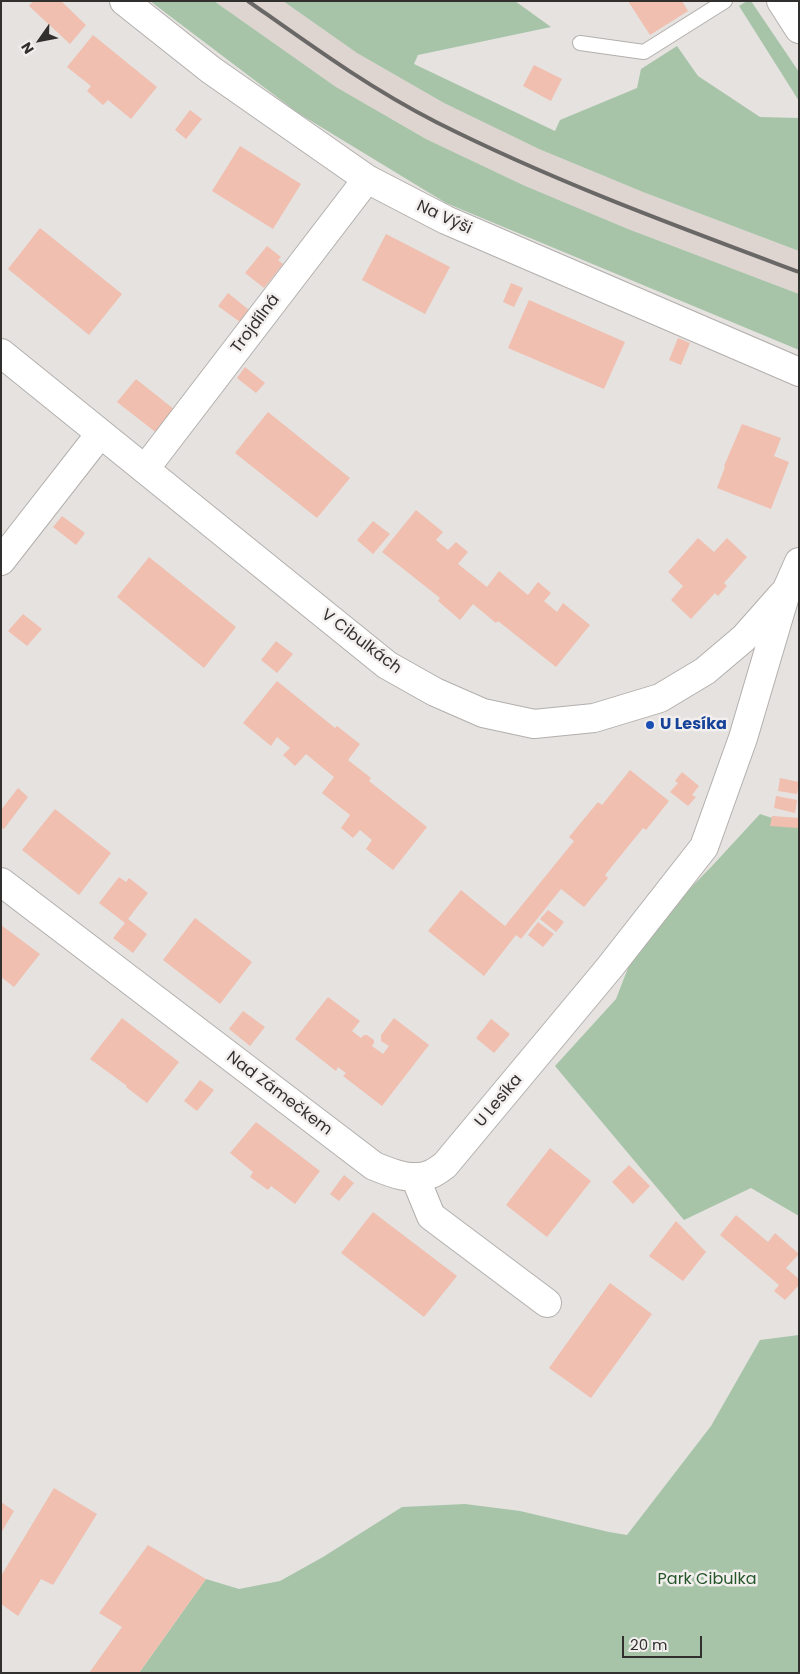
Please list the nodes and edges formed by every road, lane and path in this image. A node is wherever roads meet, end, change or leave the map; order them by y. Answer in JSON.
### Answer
{"nodes":[{"id":1,"x":124,"y":1,"type":"edge"},
{"id":2,"x":724,"y":1,"type":"edge"},
{"id":3,"x":781,"y":1,"type":"edge"},
{"id":4,"x":799,"y":29,"type":"edge"},
{"id":5,"x":580,"y":43,"type":"dead end"},
{"id":6,"x":367,"y":179,"type":"junction"},
{"id":7,"x":1,"y":353,"type":"edge"},
{"id":8,"x":799,"y":372,"type":"edge"},
{"id":9,"x":100,"y":434,"type":"junction"},
{"id":10,"x":145,"y":469,"type":"junction"},
{"id":11,"x":1,"y":561,"type":"edge"},
{"id":12,"x":799,"y":562,"type":"edge"},
{"id":13,"x":787,"y":589,"type":"junction"},
{"id":14,"x":1,"y":882,"type":"edge"},
{"id":15,"x":415,"y":1177,"type":"junction"},
{"id":16,"x":547,"y":1303,"type":"dead end"}],
"edges":[{"from":1,"to":6,"type":"street","name":"Na Výši"},
{"from":2,"to":5,"type":"lane"},
{"from":3,"to":4,"type":"street"},
{"from":6,"to":8,"type":"street","name":"Na Výši"},
{"from":6,"to":10,"type":"street","name":"Trojdílná"},
{"from":7,"to":9,"type":"street","name":"V Cibulkách"},
{"from":9,"to":10,"type":"street","name":"V Cibulkách"},
{"from":9,"to":11,"type":"street"},
{"from":10,"to":13,"type":"street","name":"V Cibulkách"},
{"from":12,"to":13,"type":"street","name":"U Lesíka"},
{"from":13,"to":15,"type":"street","name":"U Lesíka"},
{"from":14,"to":15,"type":"street","name":"Nad Zámečkem"},
{"from":15,"to":16,"type":"street"}]}
